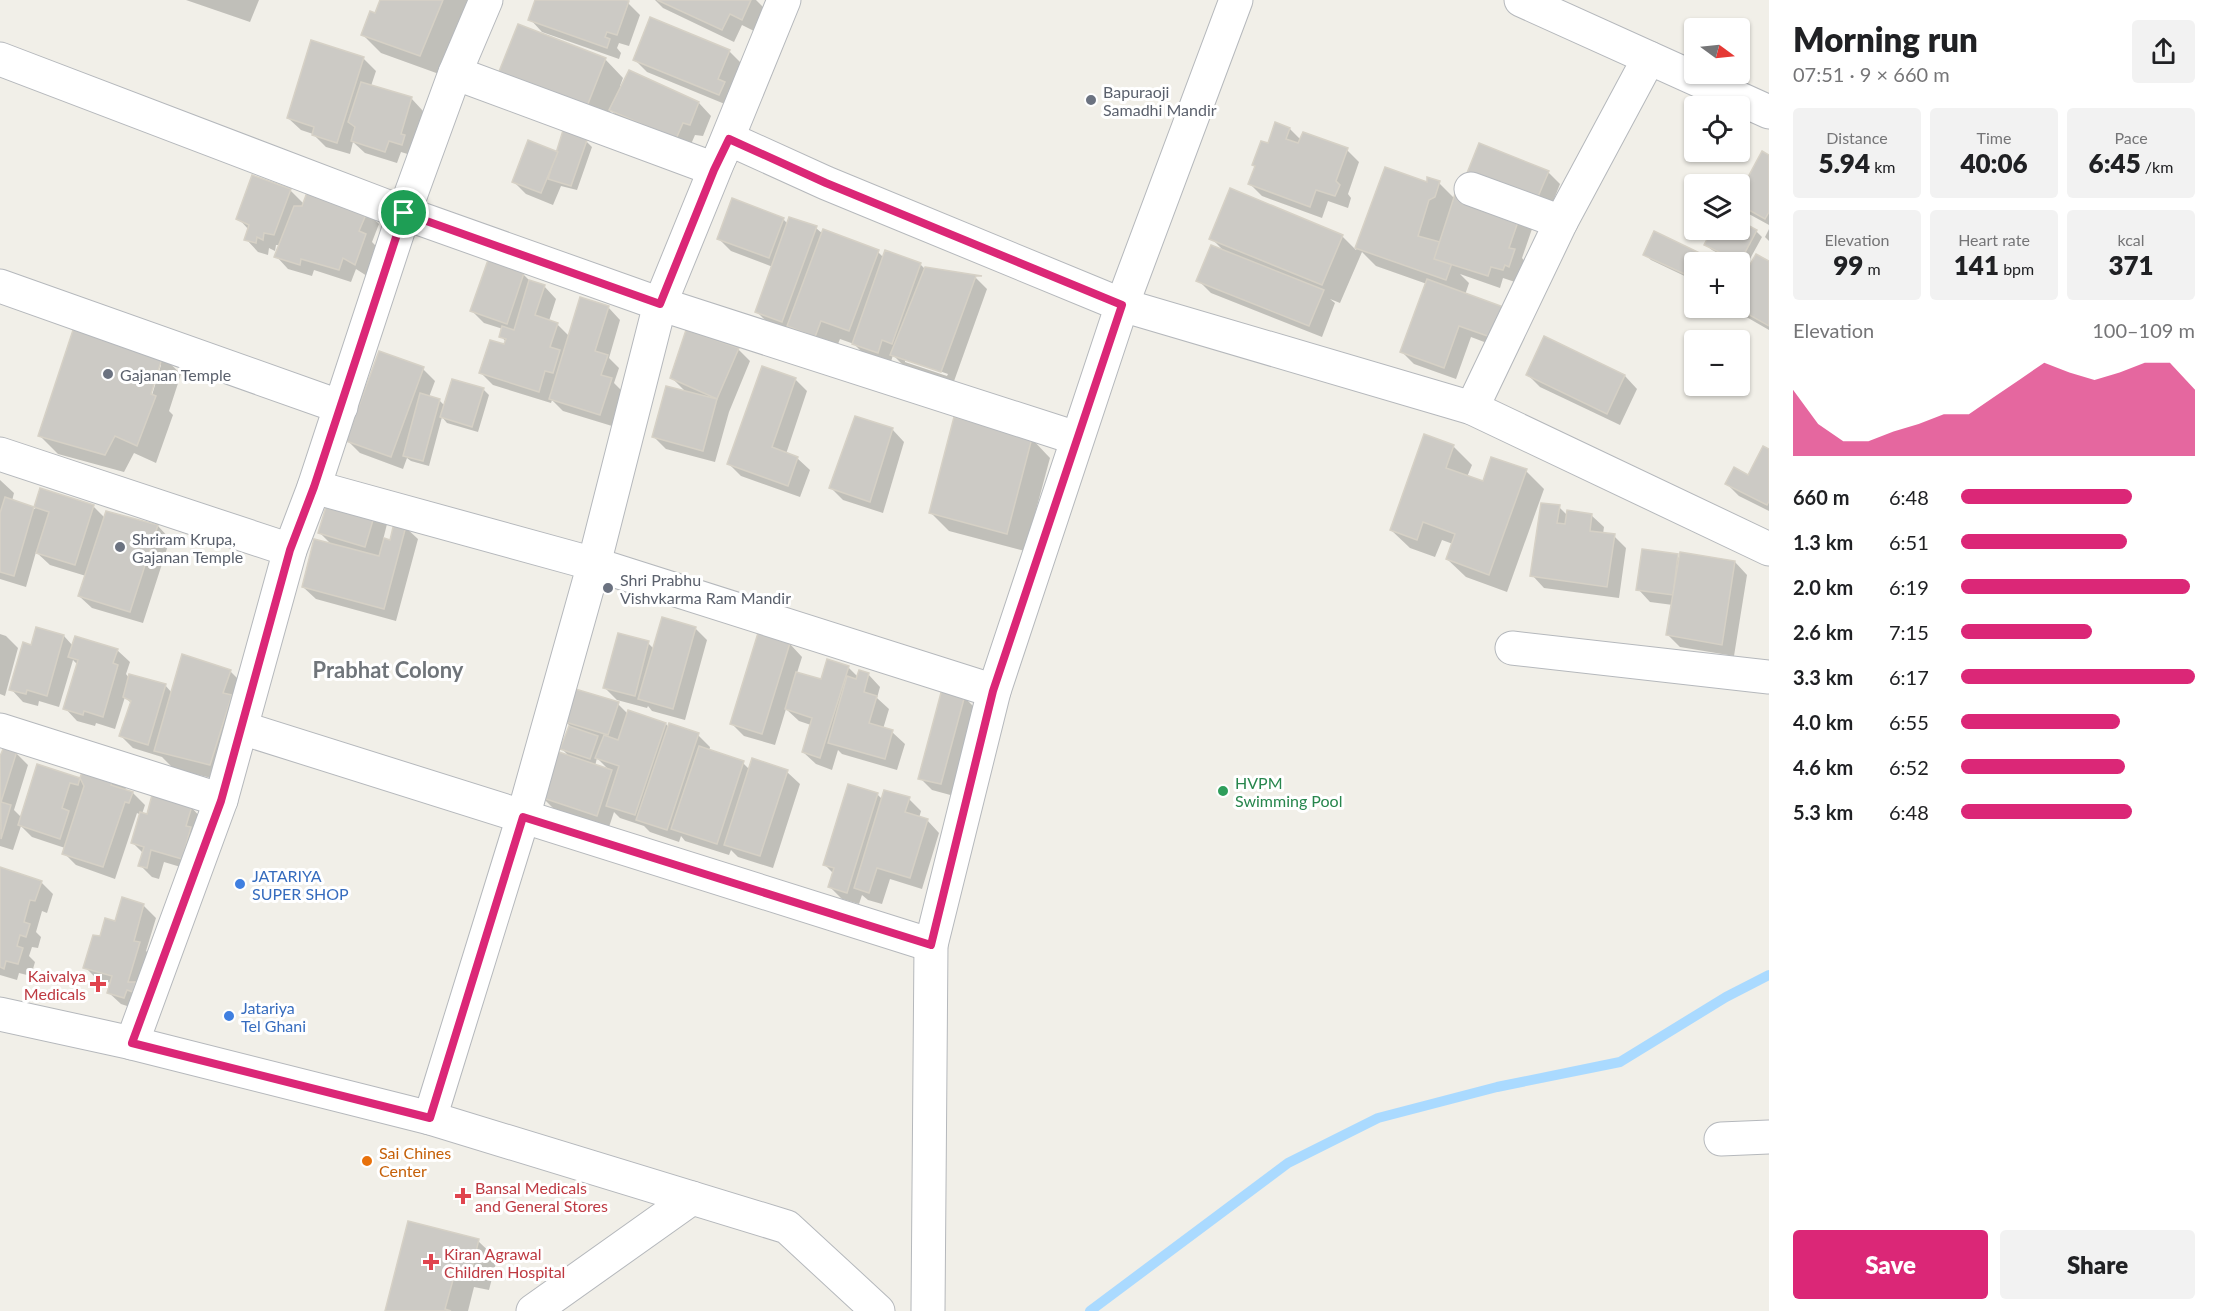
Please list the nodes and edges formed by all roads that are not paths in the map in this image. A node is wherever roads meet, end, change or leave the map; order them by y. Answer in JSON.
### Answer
{"nodes":[{"id":1,"x":486,"y":0,"type":"edge"},
{"id":2,"x":784,"y":0,"type":"edge"},
{"id":3,"x":1236,"y":0,"type":"edge"},
{"id":4,"x":1521,"y":0,"type":"edge"},
{"id":5,"x":1650,"y":58,"type":"junction"},
{"id":6,"x":0,"y":59,"type":"edge"},
{"id":7,"x":455,"y":73,"type":"junction"},
{"id":8,"x":1769,"y":112,"type":"edge"},
{"id":9,"x":714,"y":170,"type":"junction"},
{"id":10,"x":1472,"y":189,"type":"dead end"},
{"id":11,"x":404,"y":213,"type":"junction"},
{"id":12,"x":1561,"y":222,"type":"junction"},
{"id":13,"x":0,"y":286,"type":"edge"},
{"id":14,"x":660,"y":304,"type":"junction"},
{"id":15,"x":1122,"y":305,"type":"junction"},
{"id":16,"x":341,"y":407,"type":"junction"},
{"id":17,"x":1472,"y":408,"type":"junction"},
{"id":18,"x":1076,"y":438,"type":"junction"},
{"id":19,"x":0,"y":454,"type":"edge"},
{"id":20,"x":314,"y":487,"type":"junction"},
{"id":21,"x":1769,"y":549,"type":"edge"},
{"id":22,"x":290,"y":550,"type":"junction"},
{"id":23,"x":594,"y":564,"type":"junction"},
{"id":24,"x":1512,"y":648,"type":"dead end"},
{"id":25,"x":1769,"y":677,"type":"edge"},
{"id":26,"x":993,"y":691,"type":"junction"},
{"id":27,"x":242,"y":728,"type":"junction"},
{"id":28,"x":0,"y":730,"type":"edge"},
{"id":29,"x":221,"y":801,"type":"junction"},
{"id":30,"x":523,"y":817,"type":"junction"},
{"id":31,"x":931,"y":945,"type":"junction"},
{"id":32,"x":0,"y":1014,"type":"edge"},
{"id":33,"x":132,"y":1043,"type":"junction"},
{"id":34,"x":430,"y":1118,"type":"junction"},
{"id":35,"x":1769,"y":1137,"type":"edge"},
{"id":36,"x":1721,"y":1139,"type":"dead end"},
{"id":37,"x":692,"y":1198,"type":"junction"},
{"id":38,"x":533,"y":1311,"type":"edge"},
{"id":39,"x":878,"y":1311,"type":"edge"},
{"id":40,"x":928,"y":1311,"type":"edge"}],
"edges":[{"from":1,"to":7,"type":"street"},
{"from":2,"to":9,"type":"street"},
{"from":3,"to":15,"type":"street"},
{"from":4,"to":5,"type":"street"},
{"from":5,"to":8,"type":"street"},
{"from":5,"to":12,"type":"street"},
{"from":6,"to":11,"type":"street"},
{"from":7,"to":9,"type":"street"},
{"from":7,"to":11,"type":"street"},
{"from":9,"to":14,"type":"street"},
{"from":9,"to":15,"type":"street"},
{"from":10,"to":12,"type":"street"},
{"from":11,"to":14,"type":"street"},
{"from":11,"to":16,"type":"street"},
{"from":12,"to":17,"type":"street"},
{"from":13,"to":16,"type":"street"},
{"from":14,"to":18,"type":"street"},
{"from":14,"to":23,"type":"street"},
{"from":15,"to":17,"type":"street"},
{"from":15,"to":18,"type":"street"},
{"from":16,"to":20,"type":"street"},
{"from":17,"to":21,"type":"street"},
{"from":18,"to":26,"type":"street"},
{"from":19,"to":22,"type":"street"},
{"from":20,"to":22,"type":"street"},
{"from":20,"to":23,"type":"street"},
{"from":22,"to":27,"type":"street"},
{"from":23,"to":26,"type":"street"},
{"from":23,"to":30,"type":"street"},
{"from":24,"to":25,"type":"street"},
{"from":26,"to":31,"type":"street"},
{"from":27,"to":29,"type":"street"},
{"from":27,"to":30,"type":"street"},
{"from":28,"to":29,"type":"street"},
{"from":29,"to":33,"type":"street"},
{"from":30,"to":31,"type":"street"},
{"from":30,"to":34,"type":"street"},
{"from":31,"to":40,"type":"street"},
{"from":32,"to":33,"type":"street"},
{"from":33,"to":34,"type":"street"},
{"from":34,"to":37,"type":"street"},
{"from":35,"to":36,"type":"street"},
{"from":37,"to":38,"type":"street"},
{"from":37,"to":39,"type":"street"}]}
